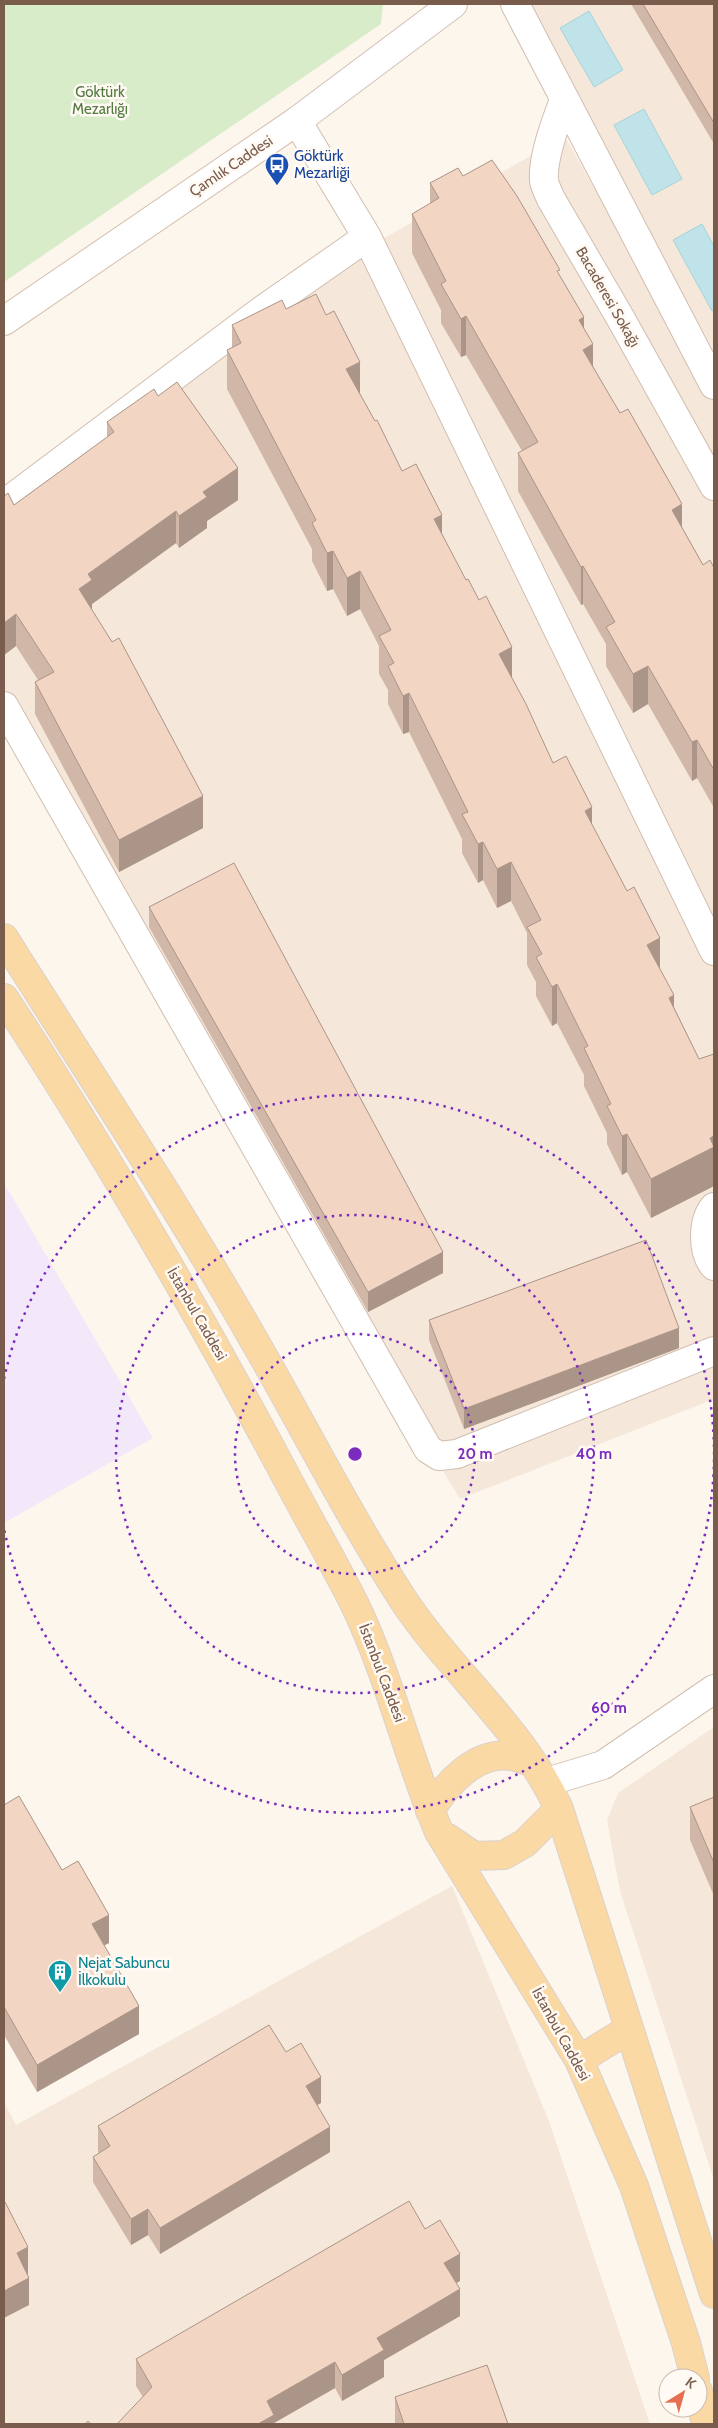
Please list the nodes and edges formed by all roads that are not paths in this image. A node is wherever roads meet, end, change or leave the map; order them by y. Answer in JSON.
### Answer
{"nodes":[{"id":1,"x":453,"y":4,"type":"edge"},
{"id":2,"x":515,"y":4,"type":"edge"},
{"id":3,"x":564,"y":100,"type":"junction"},
{"id":4,"x":296,"y":121,"type":"junction"},
{"id":5,"x":367,"y":237,"type":"junction"},
{"id":6,"x":4,"y":321,"type":"edge"},
{"id":7,"x":714,"y":385,"type":"edge"},
{"id":8,"x":714,"y":486,"type":"edge"},
{"id":9,"x":4,"y":504,"type":"edge"},
{"id":10,"x":4,"y":706,"type":"edge"},
{"id":11,"x":4,"y":938,"type":"edge"},
{"id":12,"x":714,"y":951,"type":"edge"},
{"id":13,"x":4,"y":998,"type":"edge"},
{"id":14,"x":714,"y":1207,"type":"edge"},
{"id":15,"x":714,"y":1266,"type":"edge"},
{"id":16,"x":714,"y":1351,"type":"edge"},
{"id":17,"x":714,"y":1689,"type":"edge"},
{"id":18,"x":540,"y":1772,"type":"junction"},
{"id":19,"x":559,"y":1809,"type":"junction"},
{"id":20,"x":435,"y":1821,"type":"junction"},
{"id":21,"x":629,"y":2029,"type":"junction"},
{"id":22,"x":579,"y":2060,"type":"junction"},
{"id":23,"x":714,"y":2294,"type":"edge"},
{"id":24,"x":692,"y":2368,"type":"edge"}],
"edges":[{"from":1,"to":4,"type":"street","name":"Çamlık Caddesi"},
{"from":2,"to":3,"type":"street"},
{"from":3,"to":7,"type":"street"},
{"from":3,"to":8,"type":"street","name":"Bacaderesi Sokağı"},
{"from":4,"to":5,"type":"street"},
{"from":4,"to":6,"type":"street","name":"Çamlık Caddesi"},
{"from":5,"to":9,"type":"street"},
{"from":5,"to":12,"type":"street"},
{"from":10,"to":16,"type":"street"},
{"from":11,"to":18,"type":"main road"},
{"from":13,"to":20,"type":"main road","name":"İstanbul Caddesi"},
{"from":14,"to":15,"type":"street"},
{"from":17,"to":18,"type":"street"},
{"from":18,"to":19,"type":"main road"},
{"from":18,"to":20,"type":"main road"},
{"from":19,"to":20,"type":"main road"},
{"from":19,"to":21,"type":"main road"},
{"from":20,"to":22,"type":"main road","name":"İstanbul Caddesi"},
{"from":21,"to":22,"type":"main road"},
{"from":21,"to":23,"type":"main road"},
{"from":22,"to":24,"type":"main road","name":"İstanbul Caddesi"}]}
